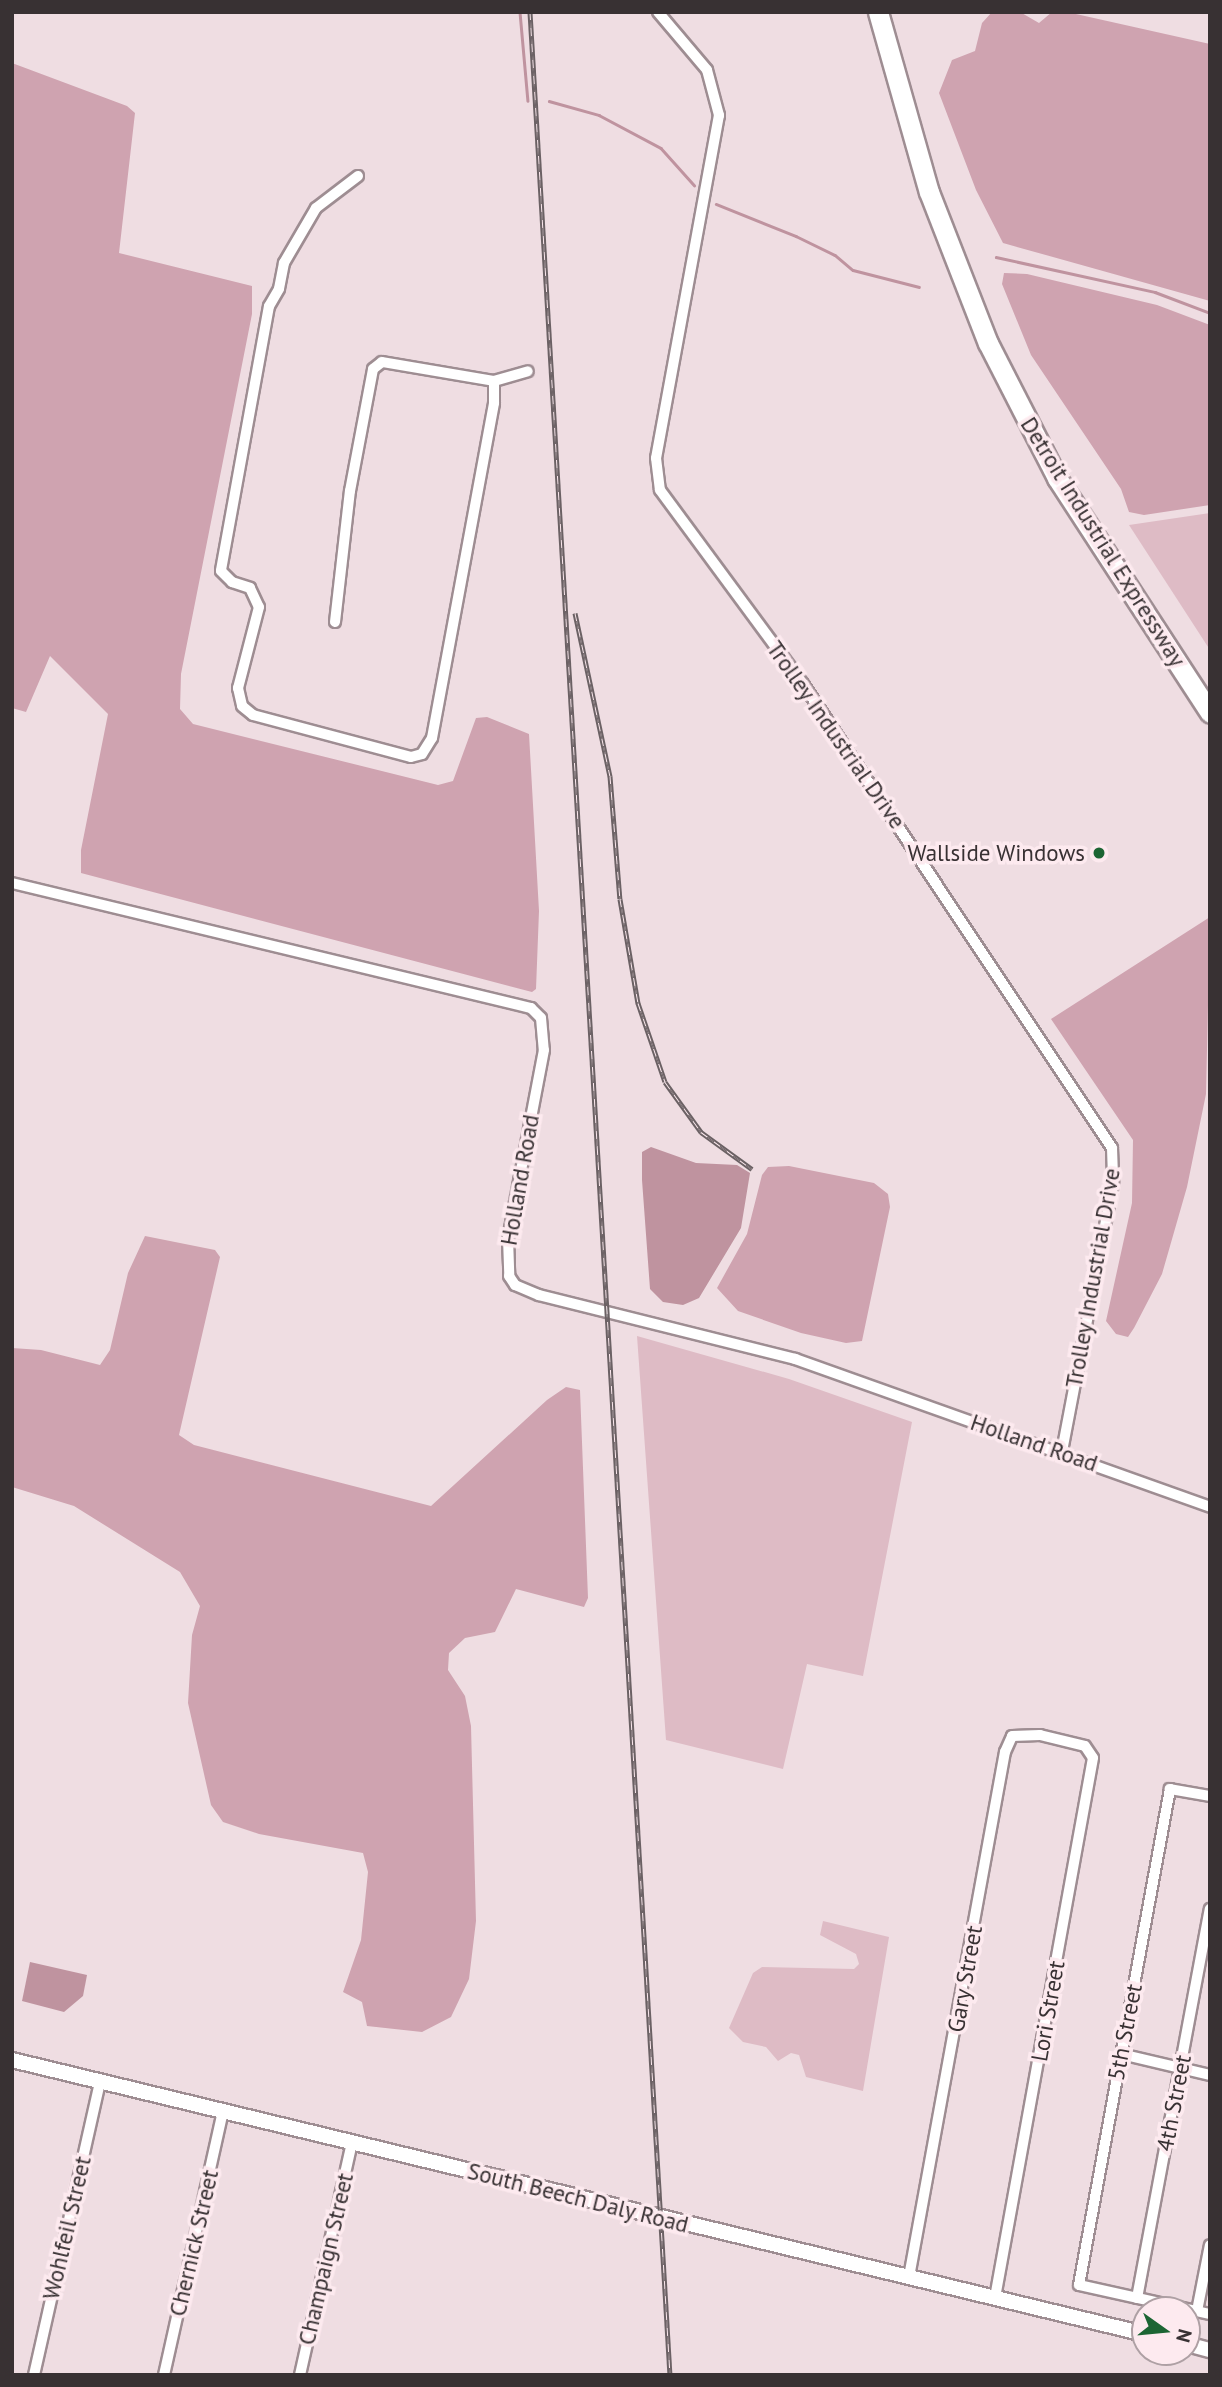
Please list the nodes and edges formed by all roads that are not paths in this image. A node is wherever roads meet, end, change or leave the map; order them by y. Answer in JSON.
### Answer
{"nodes":[{"id":1,"x":658,"y":12,"type":"edge"},
{"id":2,"x":878,"y":12,"type":"edge"},
{"id":3,"x":358,"y":176,"type":"dead end"},
{"id":4,"x":528,"y":371,"type":"dead end"},
{"id":5,"x":494,"y":381,"type":"junction"},
{"id":6,"x":335,"y":622,"type":"dead end"},
{"id":7,"x":1210,"y":713,"type":"edge"},
{"id":8,"x":12,"y":883,"type":"edge"},
{"id":9,"x":1062,"y":1452,"type":"junction"},
{"id":10,"x":1210,"y":1507,"type":"edge"},
{"id":11,"x":1066,"y":1741,"type":"joint"},
{"id":12,"x":1210,"y":1796,"type":"edge"},
{"id":13,"x":1210,"y":1909,"type":"edge"},
{"id":14,"x":1121,"y":2054,"type":"junction"},
{"id":15,"x":12,"y":2060,"type":"edge"},
{"id":16,"x":1180,"y":2068,"type":"junction"},
{"id":17,"x":1210,"y":2075,"type":"edge"},
{"id":18,"x":100,"y":2081,"type":"junction"},
{"id":19,"x":223,"y":2111,"type":"junction"},
{"id":20,"x":352,"y":2143,"type":"junction"},
{"id":21,"x":1210,"y":2245,"type":"edge"},
{"id":22,"x":909,"y":2277,"type":"junction"},
{"id":23,"x":1137,"y":2296,"type":"edge"},
{"id":24,"x":1200,"y":2296,"type":"edge"},
{"id":25,"x":1131,"y":2297,"type":"edge"},
{"id":26,"x":995,"y":2298,"type":"junction"},
{"id":27,"x":1131,"y":2331,"type":"edge"},
{"id":28,"x":34,"y":2375,"type":"edge"},
{"id":29,"x":164,"y":2375,"type":"edge"},
{"id":30,"x":300,"y":2375,"type":"edge"}],
"edges":[{"from":1,"to":9,"type":"street","name":"Trolley Industrial Drive"},
{"from":2,"to":7,"type":"highway","name":"Detroit Industrial Expressway"},
{"from":3,"to":5,"type":"street"},
{"from":4,"to":5,"type":"street"},
{"from":5,"to":6,"type":"street"},
{"from":8,"to":9,"type":"street","name":"Holland Road"},
{"from":9,"to":10,"type":"street","name":"Holland Road"},
{"from":11,"to":22,"type":"street","name":"Gary Street"},
{"from":11,"to":26,"type":"street","name":"Lori Street"},
{"from":12,"to":14,"type":"street","name":"5th Street"},
{"from":13,"to":16,"type":"street","name":"4th Street"},
{"from":14,"to":16,"type":"street"},
{"from":14,"to":25,"type":"street","name":"5th Street"},
{"from":15,"to":18,"type":"street","name":"South Beech Daly Road"},
{"from":16,"to":17,"type":"street"},
{"from":16,"to":23,"type":"street","name":"4th Street"},
{"from":18,"to":19,"type":"street","name":"South Beech Daly Road"},
{"from":18,"to":28,"type":"street","name":"Wohlfeil Street"},
{"from":19,"to":20,"type":"street","name":"South Beech Daly Road"},
{"from":19,"to":29,"type":"street","name":"Chernick Street"},
{"from":20,"to":22,"type":"street","name":"South Beech Daly Road"},
{"from":20,"to":30,"type":"street","name":"Champaign Street"},
{"from":21,"to":24,"type":"street"},
{"from":22,"to":26,"type":"street","name":"South Beech Daly Road"},
{"from":26,"to":27,"type":"street","name":"South Beech Daly Road"}]}
